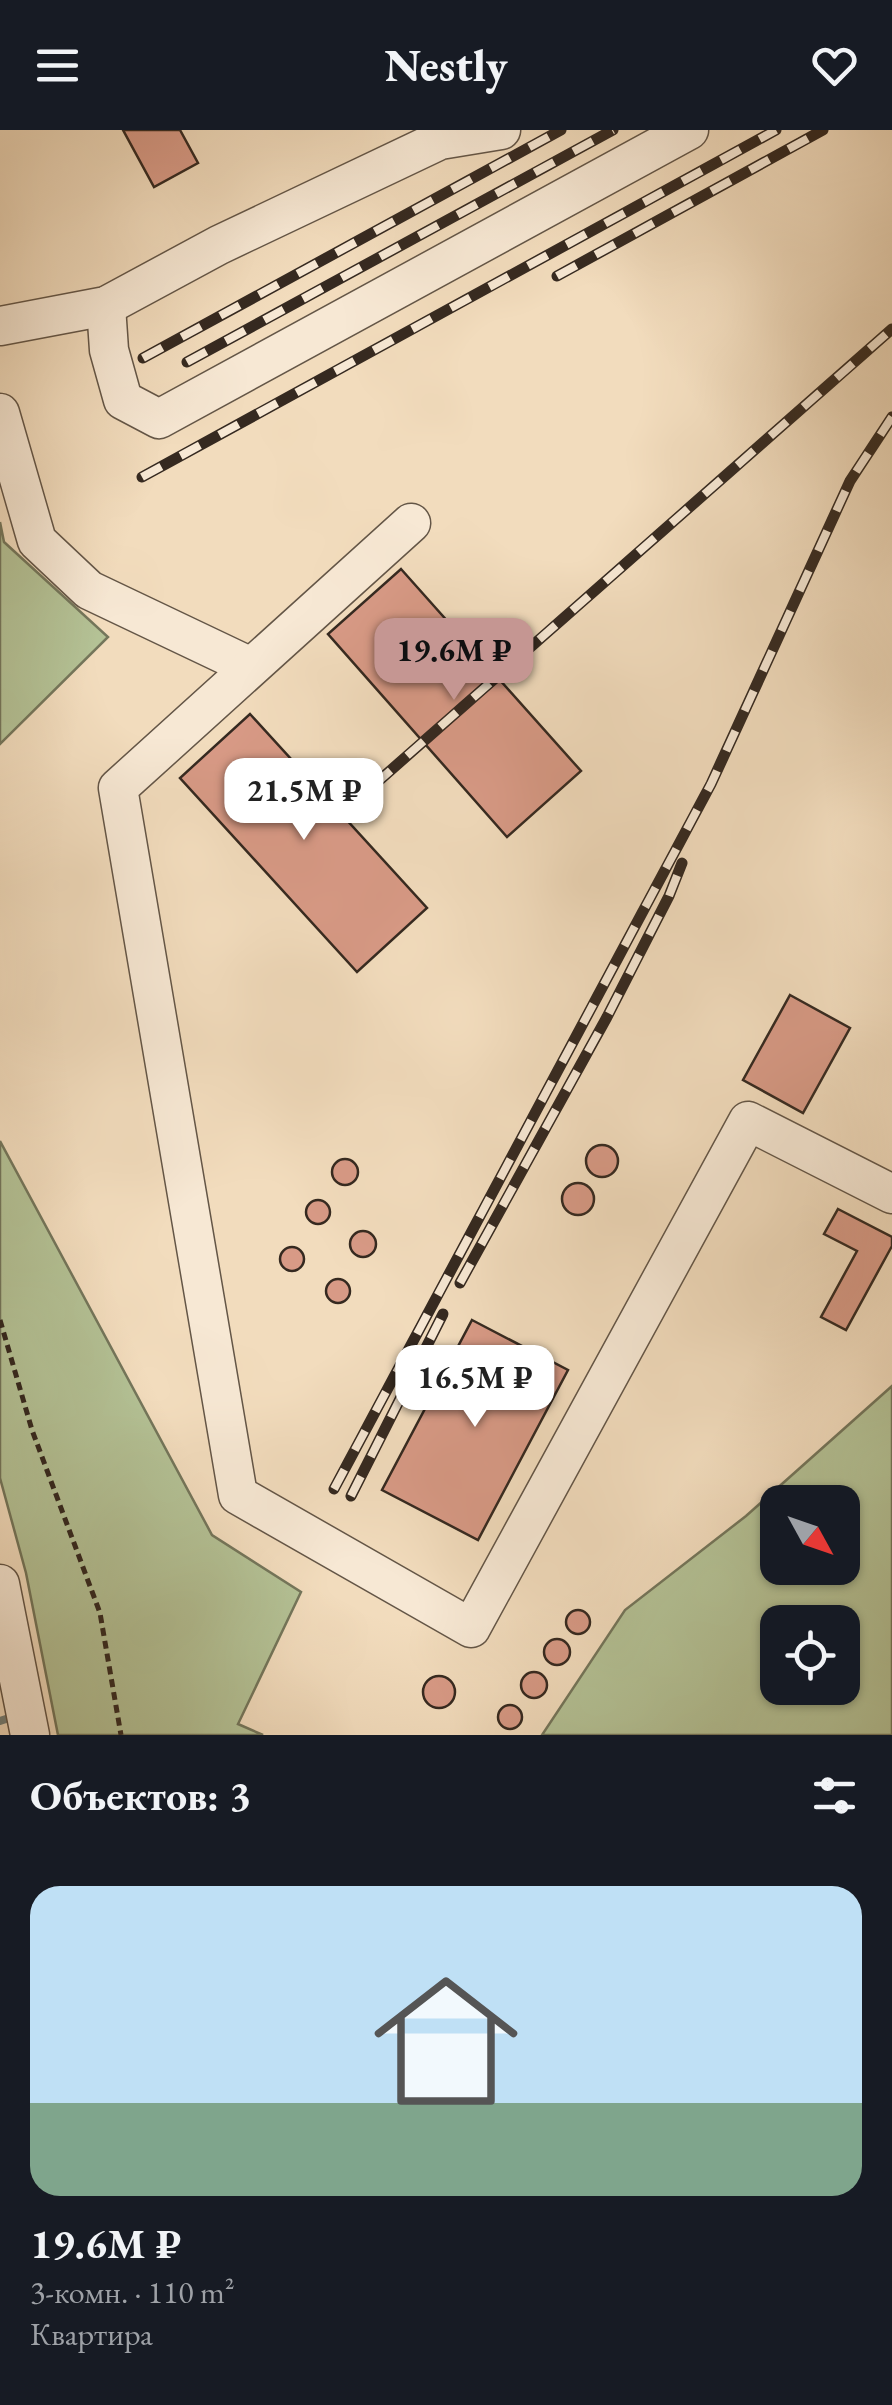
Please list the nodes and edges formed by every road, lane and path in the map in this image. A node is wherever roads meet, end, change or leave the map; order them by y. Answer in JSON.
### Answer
{"nodes":[{"id":1,"x":501,"y":130,"type":"edge"},
{"id":2,"x":689,"y":130,"type":"edge"},
{"id":3,"x":106,"y":306,"type":"junction"},
{"id":4,"x":0,"y":326,"type":"edge"},
{"id":5,"x":0,"y":413,"type":"edge"},
{"id":6,"x":410,"y":523,"type":"dead end"},
{"id":7,"x":251,"y":667,"type":"junction"},
{"id":8,"x":892,"y":1194,"type":"edge"},
{"id":9,"x":0,"y":1320,"type":"edge"},
{"id":10,"x":0,"y":1584,"type":"edge"},
{"id":11,"x":30,"y":1735,"type":"edge"},
{"id":12,"x":121,"y":1735,"type":"edge"}],
"edges":[{"from":1,"to":3,"type":"lane"},
{"from":2,"to":3,"type":"lane"},
{"from":3,"to":4,"type":"lane"},
{"from":5,"to":7,"type":"lane"},
{"from":6,"to":7,"type":"lane"},
{"from":7,"to":8,"type":"lane"},
{"from":9,"to":12,"type":"path"},
{"from":10,"to":11,"type":"lane"}]}
